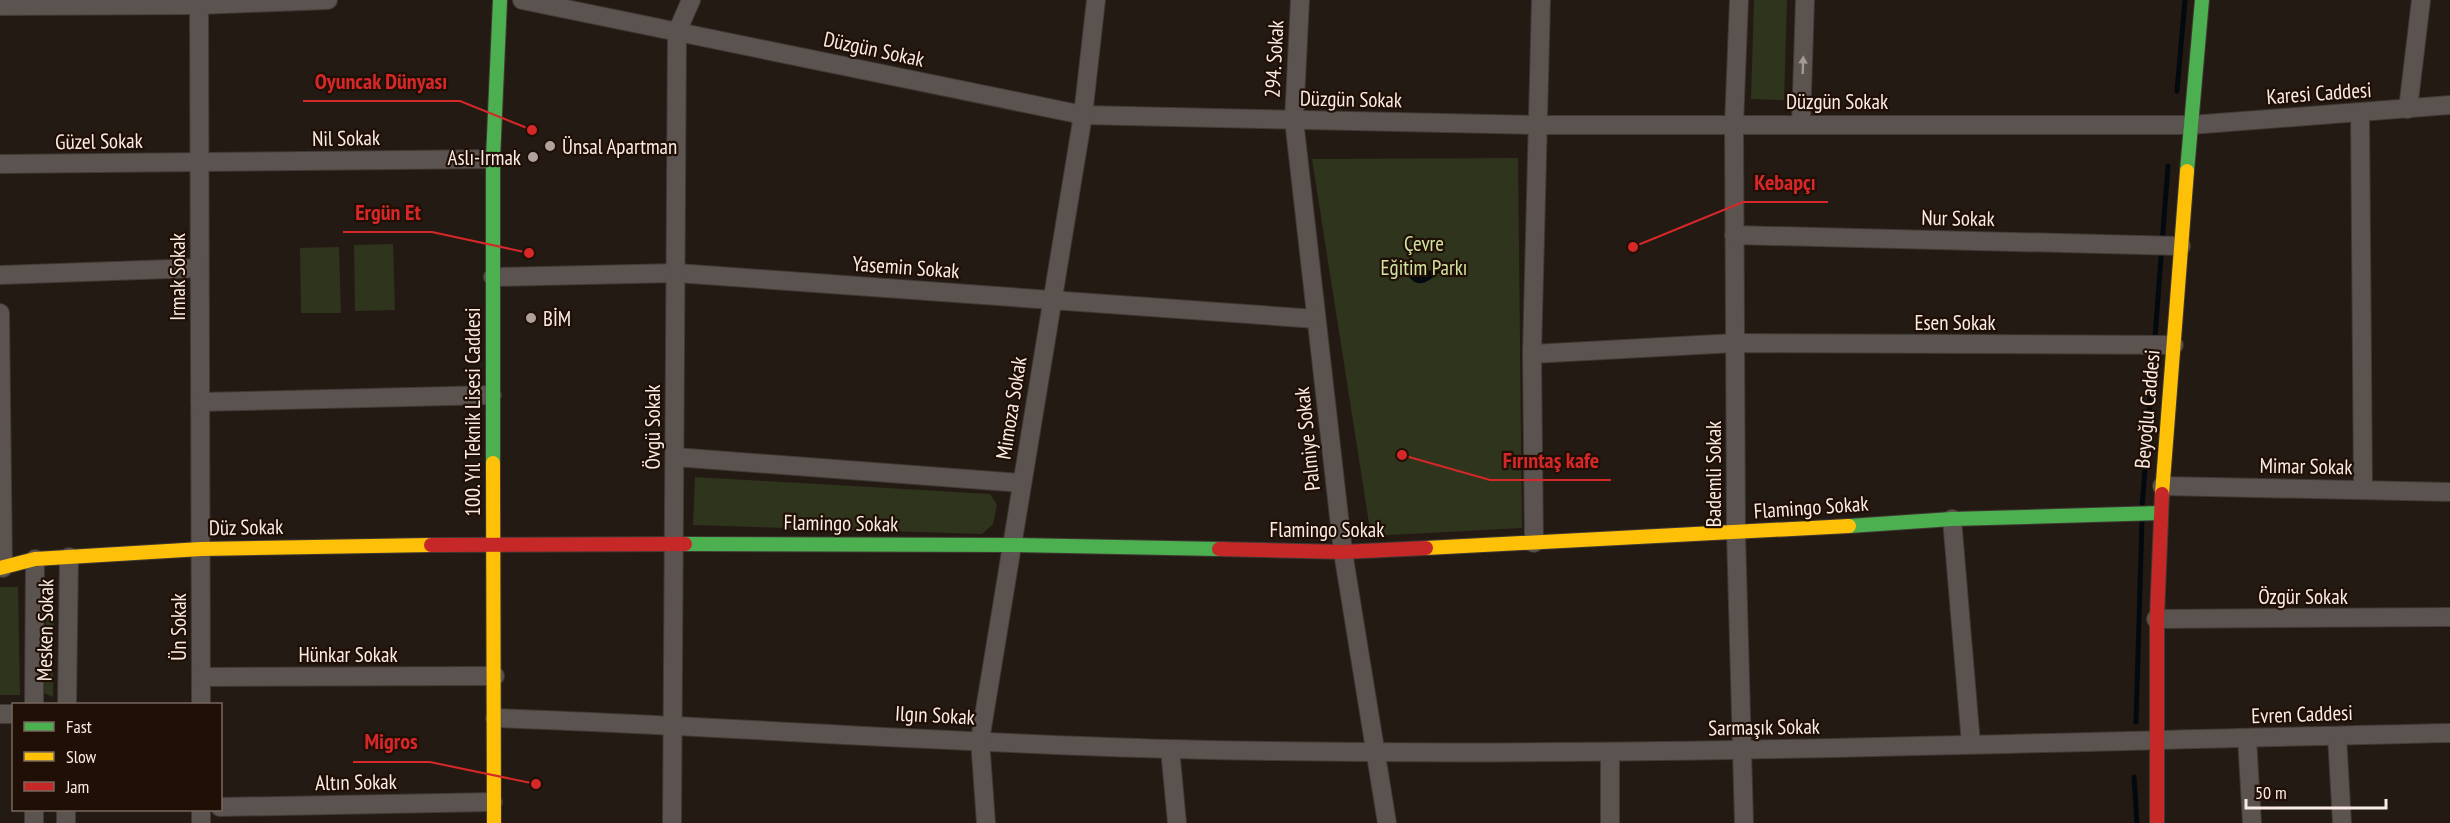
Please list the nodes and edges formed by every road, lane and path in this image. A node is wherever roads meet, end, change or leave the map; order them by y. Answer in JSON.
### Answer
{"nodes":[{"id":1,"x":328,"y":0,"type":"edge"},
{"id":2,"x":500,"y":0,"type":"edge"},
{"id":3,"x":522,"y":0,"type":"edge"},
{"id":4,"x":691,"y":0,"type":"edge"},
{"id":5,"x":1096,"y":0,"type":"edge"},
{"id":6,"x":1300,"y":0,"type":"edge"},
{"id":7,"x":1540,"y":0,"type":"edge"},
{"id":8,"x":1739,"y":0,"type":"edge"},
{"id":9,"x":1805,"y":0,"type":"edge"},
{"id":10,"x":2202,"y":0,"type":"edge"},
{"id":11,"x":2421,"y":0,"type":"edge"},
{"id":12,"x":282,"y":1,"type":"edge"},
{"id":13,"x":199,"y":5,"type":"junction"},
{"id":14,"x":0,"y":6,"type":"edge"},
{"id":15,"x":677,"y":32,"type":"junction"},
{"id":16,"x":2450,"y":105,"type":"edge"},
{"id":17,"x":2408,"y":109,"type":"junction"},
{"id":18,"x":2360,"y":113,"type":"junction"},
{"id":19,"x":1083,"y":116,"type":"junction"},
{"id":20,"x":1294,"y":120,"type":"junction"},
{"id":21,"x":1734,"y":124,"type":"junction"},
{"id":22,"x":1801,"y":124,"type":"junction"},
{"id":23,"x":1536,"y":125,"type":"junction"},
{"id":24,"x":2191,"y":125,"type":"junction"},
{"id":25,"x":494,"y":159,"type":"junction"},
{"id":26,"x":199,"y":162,"type":"junction"},
{"id":27,"x":0,"y":164,"type":"edge"},
{"id":28,"x":1734,"y":235,"type":"junction"},
{"id":29,"x":2168,"y":246,"type":"junction"},
{"id":30,"x":199,"y":267,"type":"junction"},
{"id":31,"x":677,"y":273,"type":"junction"},
{"id":32,"x":0,"y":275,"type":"edge"},
{"id":33,"x":493,"y":277,"type":"junction"},
{"id":34,"x":1052,"y":300,"type":"junction"},
{"id":35,"x":0,"y":313,"type":"edge"},
{"id":36,"x":1316,"y":320,"type":"junction"},
{"id":37,"x":1735,"y":343,"type":"junction"},
{"id":38,"x":2160,"y":345,"type":"junction"},
{"id":39,"x":1532,"y":354,"type":"junction"},
{"id":40,"x":492,"y":395,"type":"junction"},
{"id":41,"x":200,"y":402,"type":"junction"},
{"id":42,"x":675,"y":457,"type":"junction"},
{"id":43,"x":1022,"y":483,"type":"junction"},
{"id":44,"x":2162,"y":486,"type":"junction"},
{"id":45,"x":2363,"y":490,"type":"junction"},
{"id":46,"x":2450,"y":492,"type":"edge"},
{"id":47,"x":2155,"y":513,"type":"junction"},
{"id":48,"x":1952,"y":519,"type":"junction"},
{"id":49,"x":1736,"y":533,"type":"junction"},
{"id":50,"x":675,"y":542,"type":"junction"},
{"id":51,"x":493,"y":543,"type":"junction"},
{"id":52,"x":1534,"y":543,"type":"junction"},
{"id":53,"x":1011,"y":546,"type":"junction"},
{"id":54,"x":201,"y":549,"type":"junction"},
{"id":55,"x":1343,"y":552,"type":"junction"},
{"id":56,"x":69,"y":557,"type":"junction"},
{"id":57,"x":35,"y":559,"type":"junction"},
{"id":58,"x":2,"y":568,"type":"edge"},
{"id":59,"x":2450,"y":617,"type":"edge"},
{"id":60,"x":2156,"y":619,"type":"junction"},
{"id":61,"x":495,"y":676,"type":"junction"},
{"id":62,"x":201,"y":677,"type":"junction"},
{"id":63,"x":34,"y":703,"type":"edge"},
{"id":64,"x":67,"y":703,"type":"edge"},
{"id":65,"x":201,"y":703,"type":"edge"},
{"id":66,"x":495,"y":718,"type":"junction"},
{"id":67,"x":675,"y":725,"type":"junction"},
{"id":68,"x":2450,"y":733,"type":"edge"},
{"id":69,"x":2337,"y":736,"type":"junction"},
{"id":70,"x":2155,"y":738,"type":"junction"},
{"id":71,"x":2247,"y":738,"type":"junction"},
{"id":72,"x":980,"y":740,"type":"junction"},
{"id":73,"x":1971,"y":744,"type":"junction"},
{"id":74,"x":1170,"y":749,"type":"junction"},
{"id":75,"x":1374,"y":751,"type":"junction"},
{"id":76,"x":1741,"y":751,"type":"junction"},
{"id":77,"x":1610,"y":752,"type":"junction"},
{"id":78,"x":493,"y":802,"type":"junction"},
{"id":79,"x":222,"y":807,"type":"edge"},
{"id":80,"x":494,"y":823,"type":"edge"},
{"id":81,"x":672,"y":823,"type":"edge"},
{"id":82,"x":986,"y":823,"type":"edge"},
{"id":83,"x":1178,"y":823,"type":"edge"},
{"id":84,"x":1387,"y":823,"type":"edge"},
{"id":85,"x":1610,"y":823,"type":"edge"},
{"id":86,"x":1744,"y":823,"type":"edge"},
{"id":87,"x":2157,"y":823,"type":"edge"},
{"id":88,"x":2252,"y":823,"type":"edge"},
{"id":89,"x":2342,"y":823,"type":"edge"}],
"edges":[{"from":1,"to":12,"type":"street"},
{"from":2,"to":25,"type":"street","name":"100. Yıl Teknik Lisesi Caddesi"},
{"from":3,"to":15,"type":"street","name":"Düzgün Sokak"},
{"from":4,"to":15,"type":"street"},
{"from":5,"to":19,"type":"street","name":"Mimoza Sokak"},
{"from":6,"to":20,"type":"street","name":"294. Sokak"},
{"from":7,"to":23,"type":"street"},
{"from":8,"to":21,"type":"street","name":"Bademli Sokak"},
{"from":22,"to":9,"type":"street","one_way":true},
{"from":10,"to":24,"type":"street","name":"Beyoğlu Caddesi"},
{"from":11,"to":17,"type":"street"},
{"from":12,"to":13,"type":"street"},
{"from":13,"to":14,"type":"street"},
{"from":13,"to":26,"type":"street","name":"Irmak Sokak"},
{"from":15,"to":19,"type":"street","name":"Düzgün Sokak"},
{"from":15,"to":31,"type":"street","name":"Övgü Sokak"},
{"from":16,"to":17,"type":"street","name":"Karesi Caddesi"},
{"from":17,"to":18,"type":"street","name":"Karesi Caddesi"},
{"from":18,"to":24,"type":"street","name":"Karesi Caddesi"},
{"from":18,"to":45,"type":"street"},
{"from":19,"to":20,"type":"street","name":"Düzgün Sokak"},
{"from":19,"to":34,"type":"street","name":"Mimoza Sokak"},
{"from":20,"to":23,"type":"street","name":"Düzgün Sokak"},
{"from":20,"to":36,"type":"street","name":"Palmiye Sokak"},
{"from":21,"to":22,"type":"street","name":"Düzgün Sokak"},
{"from":21,"to":23,"type":"street","name":"Düzgün Sokak"},
{"from":21,"to":28,"type":"street","name":"Bademli Sokak"},
{"from":22,"to":24,"type":"street","name":"Düzgün Sokak"},
{"from":23,"to":39,"type":"street"},
{"from":24,"to":29,"type":"street","name":"Beyoğlu Caddesi"},
{"from":25,"to":26,"type":"street","name":"Nil Sokak"},
{"from":25,"to":33,"type":"street","name":"100. Yıl Teknik Lisesi Caddesi"},
{"from":26,"to":27,"type":"street","name":"Güzel Sokak"},
{"from":26,"to":30,"type":"street","name":"Irmak Sokak"},
{"from":28,"to":29,"type":"street","name":"Nur Sokak"},
{"from":28,"to":37,"type":"street","name":"Bademli Sokak"},
{"from":29,"to":38,"type":"street","name":"Beyoğlu Caddesi"},
{"from":30,"to":32,"type":"street"},
{"from":30,"to":41,"type":"street","name":"Irmak Sokak"},
{"from":31,"to":33,"type":"street","name":"Yasemin Sokak"},
{"from":31,"to":34,"type":"street","name":"Yasemin Sokak"},
{"from":31,"to":42,"type":"street","name":"Övgü Sokak"},
{"from":33,"to":40,"type":"street","name":"100. Yıl Teknik Lisesi Caddesi"},
{"from":34,"to":36,"type":"street","name":"Yasemin Sokak"},
{"from":34,"to":43,"type":"street","name":"Mimoza Sokak"},
{"from":35,"to":58,"type":"street"},
{"from":36,"to":55,"type":"street","name":"Palmiye Sokak"},
{"from":37,"to":38,"type":"street","name":"Esen Sokak"},
{"from":37,"to":39,"type":"street","name":"Esen Sokak"},
{"from":37,"to":49,"type":"street","name":"Bademli Sokak"},
{"from":38,"to":44,"type":"street","name":"Beyoğlu Caddesi"},
{"from":39,"to":52,"type":"street"},
{"from":40,"to":41,"type":"street"},
{"from":40,"to":51,"type":"street","name":"100. Yıl Teknik Lisesi Caddesi"},
{"from":41,"to":54,"type":"street","name":"Irmak Sokak"},
{"from":42,"to":43,"type":"street"},
{"from":42,"to":50,"type":"street","name":"Övgü Sokak"},
{"from":43,"to":53,"type":"street","name":"Mimoza Sokak"},
{"from":44,"to":45,"type":"street","name":"Mimar Sokak"},
{"from":44,"to":47,"type":"street","name":"Beyoğlu Caddesi"},
{"from":45,"to":46,"type":"street","name":"Mimar Sokak"},
{"from":47,"to":48,"type":"street","name":"Flamingo Sokak"},
{"from":47,"to":60,"type":"street","name":"Beyoğlu Caddesi"},
{"from":48,"to":49,"type":"street","name":"Flamingo Sokak"},
{"from":48,"to":73,"type":"street"},
{"from":49,"to":52,"type":"street","name":"Flamingo Sokak"},
{"from":49,"to":76,"type":"street","name":"Bademli Sokak"},
{"from":50,"to":51,"type":"street","name":"Flamingo Sokak"},
{"from":50,"to":53,"type":"street","name":"Flamingo Sokak"},
{"from":50,"to":67,"type":"street","name":"Övgü Sokak"},
{"from":51,"to":54,"type":"street","name":"Düz Sokak"},
{"from":51,"to":61,"type":"street","name":"100. Yıl Teknik Lisesi Caddesi"},
{"from":52,"to":55,"type":"street","name":"Flamingo Sokak"},
{"from":53,"to":55,"type":"street","name":"Flamingo Sokak"},
{"from":53,"to":72,"type":"street","name":"Mimoza Sokak"},
{"from":54,"to":56,"type":"street","name":"Düz Sokak"},
{"from":54,"to":62,"type":"street","name":"Ün Sokak"},
{"from":55,"to":75,"type":"street","name":"Palmiye Sokak"},
{"from":56,"to":57,"type":"street","name":"Düz Sokak"},
{"from":56,"to":64,"type":"street","name":"Mesken Sokak"},
{"from":57,"to":58,"type":"street","name":"Düz Sokak"},
{"from":57,"to":63,"type":"street","name":"Mesken Sokak"},
{"from":59,"to":60,"type":"street","name":"Özgür Sokak"},
{"from":60,"to":70,"type":"street","name":"Beyoğlu Caddesi"},
{"from":61,"to":62,"type":"street","name":"Hünkar Sokak"},
{"from":61,"to":66,"type":"street","name":"100. Yıl Teknik Lisesi Caddesi"},
{"from":62,"to":65,"type":"street","name":"Ün Sokak"},
{"from":66,"to":67,"type":"street","name":"Ilgın Sokak"},
{"from":66,"to":78,"type":"street","name":"100. Yıl Teknik Lisesi Caddesi"},
{"from":67,"to":72,"type":"street","name":"Ilgın Sokak"},
{"from":67,"to":81,"type":"street","name":"Övgü Sokak"},
{"from":68,"to":69,"type":"street","name":"Evren Caddesi"},
{"from":69,"to":71,"type":"street","name":"Evren Caddesi"},
{"from":69,"to":89,"type":"street"},
{"from":70,"to":71,"type":"street","name":"Evren Caddesi"},
{"from":70,"to":73,"type":"street","name":"Sarmaşık Sokak"},
{"from":70,"to":87,"type":"street","name":"Beyoğlu Caddesi"},
{"from":71,"to":88,"type":"street"},
{"from":72,"to":74,"type":"street","name":"Ilgın Sokak"},
{"from":72,"to":82,"type":"street","name":"Mimoza Sokak"},
{"from":73,"to":76,"type":"street","name":"Sarmaşık Sokak"},
{"from":74,"to":75,"type":"street","name":"Ilgın Sokak"},
{"from":74,"to":83,"type":"street"},
{"from":75,"to":77,"type":"street","name":"Sarmaşık Sokak"},
{"from":75,"to":84,"type":"street","name":"Palmiye Sokak"},
{"from":76,"to":77,"type":"street","name":"Sarmaşık Sokak"},
{"from":76,"to":86,"type":"street","name":"Bademli Sokak"},
{"from":77,"to":85,"type":"street"},
{"from":78,"to":79,"type":"street","name":"Altın Sokak"},
{"from":78,"to":80,"type":"street","name":"100. Yıl Teknik Lisesi Caddesi"}]}
